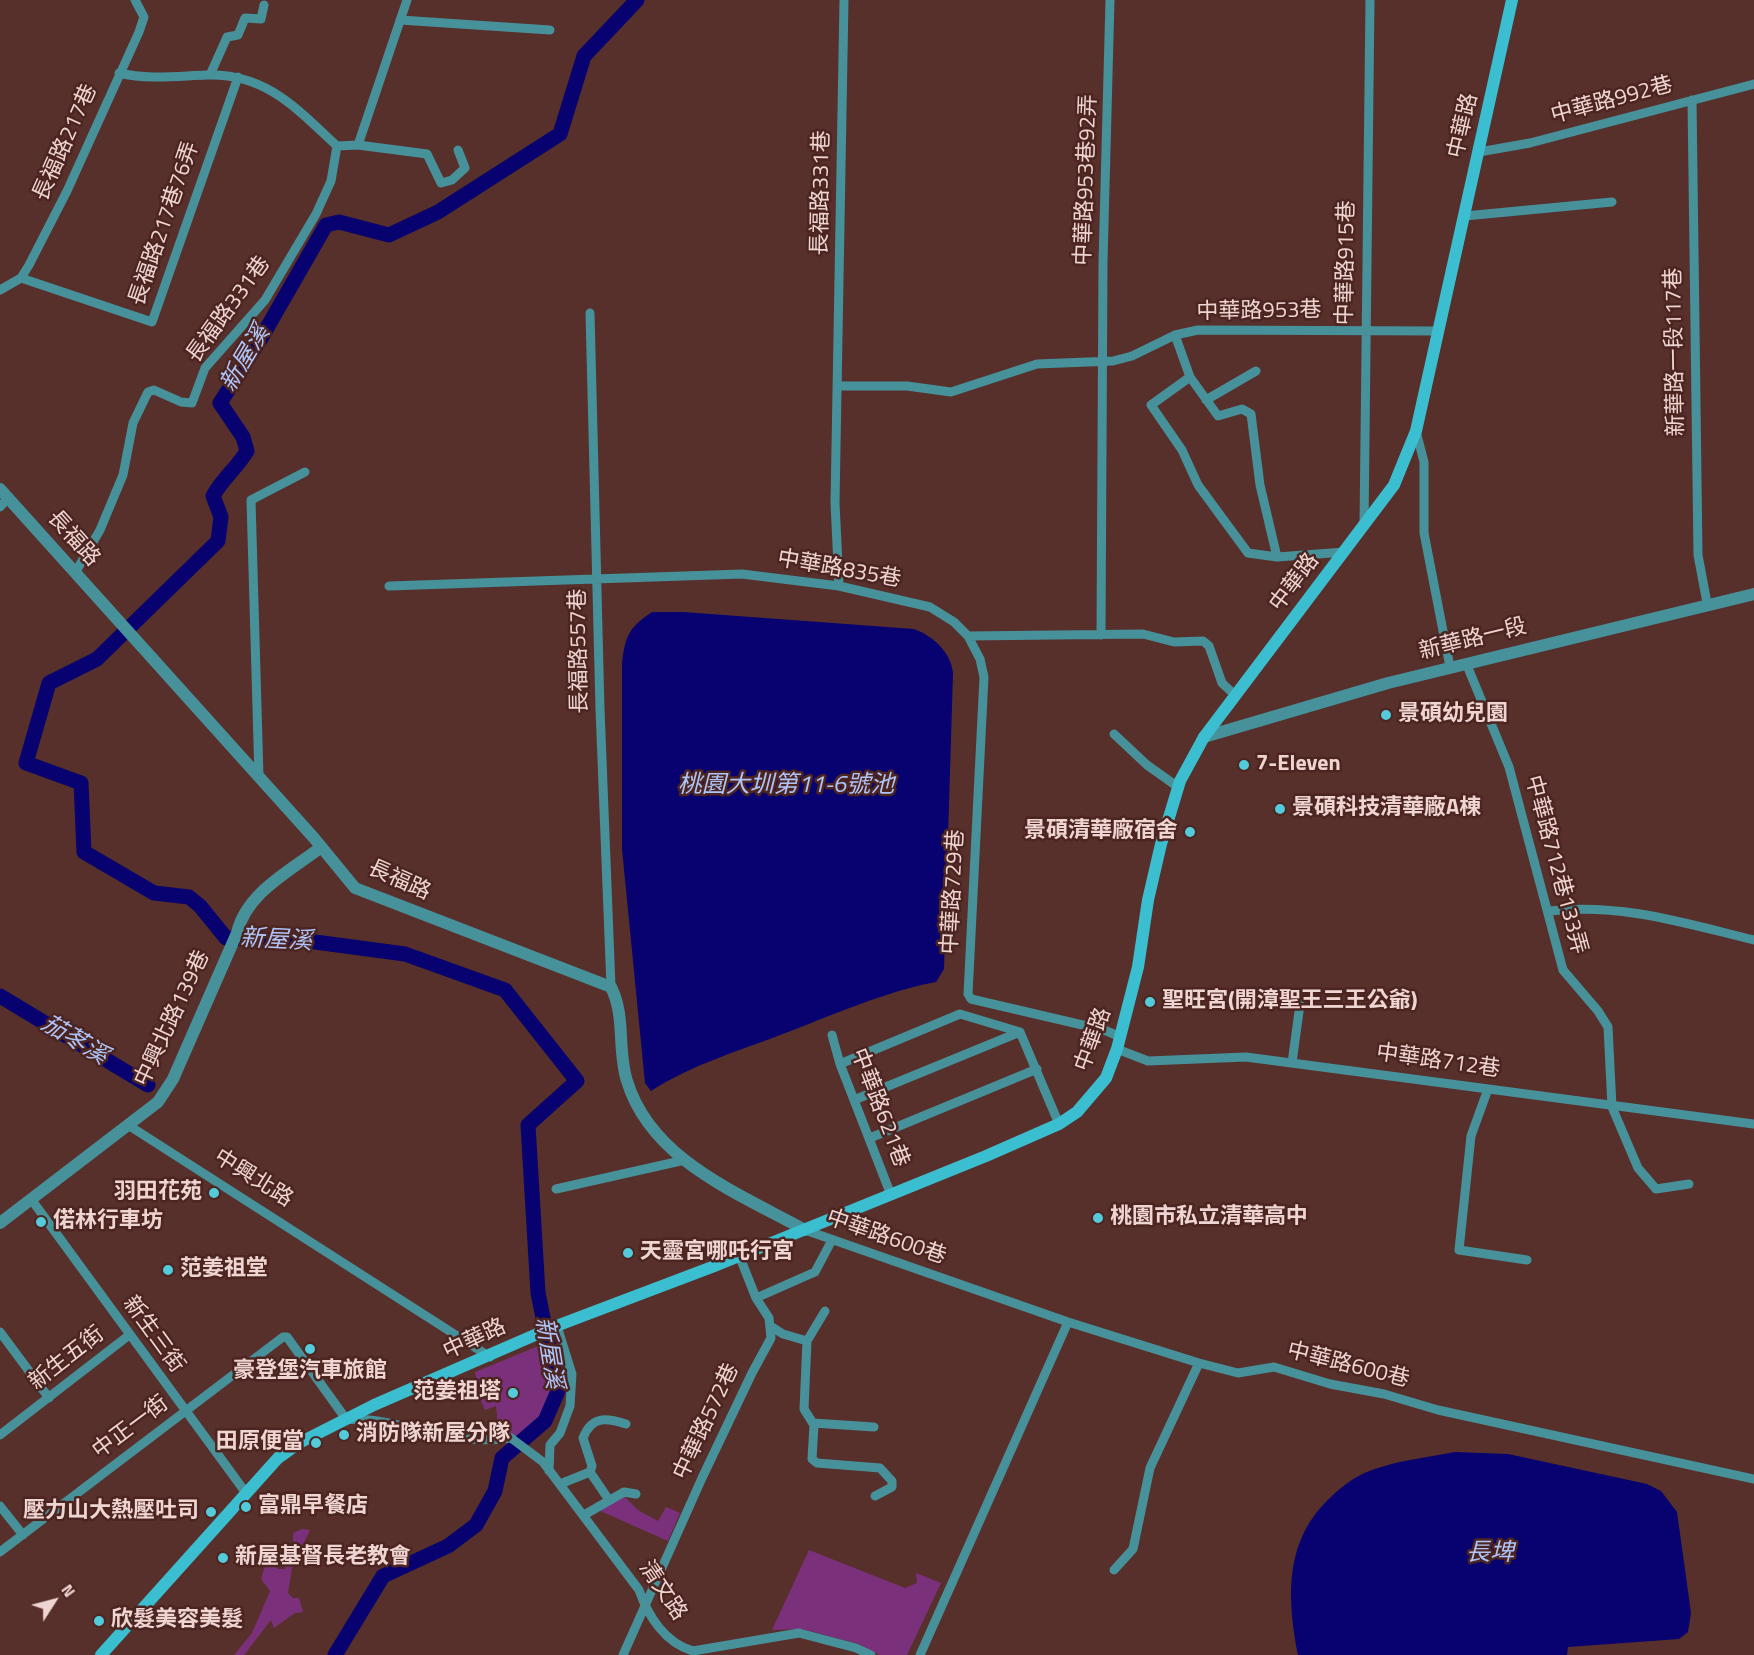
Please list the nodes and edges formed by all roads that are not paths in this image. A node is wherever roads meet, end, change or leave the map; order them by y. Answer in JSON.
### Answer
{"nodes":[{"id":1,"x":135,"y":0,"type":"edge"},
{"id":2,"x":407,"y":0,"type":"edge"},
{"id":3,"x":844,"y":0,"type":"edge"},
{"id":4,"x":1110,"y":0,"type":"edge"},
{"id":5,"x":1370,"y":0,"type":"edge"},
{"id":6,"x":1512,"y":0,"type":"edge"},
{"id":7,"x":264,"y":5,"type":"dead end"},
{"id":8,"x":400,"y":20,"type":"junction"},
{"id":9,"x":550,"y":30,"type":"dead end"},
{"id":10,"x":119,"y":73,"type":"junction"},
{"id":11,"x":210,"y":75,"type":"junction"},
{"id":12,"x":238,"y":77,"type":"junction"},
{"id":13,"x":1754,"y":84,"type":"edge"},
{"id":14,"x":1692,"y":100,"type":"junction"},
{"id":15,"x":358,"y":145,"type":"junction"},
{"id":16,"x":337,"y":146,"type":"junction"},
{"id":17,"x":458,"y":150,"type":"dead end"},
{"id":18,"x":1479,"y":152,"type":"junction"},
{"id":19,"x":1612,"y":202,"type":"dead end"},
{"id":20,"x":1465,"y":216,"type":"junction"},
{"id":21,"x":21,"y":278,"type":"junction"},
{"id":22,"x":0,"y":290,"type":"edge"},
{"id":23,"x":590,"y":313,"type":"dead end"},
{"id":24,"x":1366,"y":331,"type":"junction"},
{"id":25,"x":1438,"y":331,"type":"junction"},
{"id":26,"x":1175,"y":335,"type":"junction"},
{"id":27,"x":1103,"y":361,"type":"junction"},
{"id":28,"x":1256,"y":371,"type":"dead end"},
{"id":29,"x":1190,"y":377,"type":"junction"},
{"id":30,"x":839,"y":386,"type":"junction"},
{"id":31,"x":1206,"y":400,"type":"junction"},
{"id":32,"x":1416,"y":431,"type":"junction"},
{"id":33,"x":305,"y":472,"type":"dead end"},
{"id":34,"x":3,"y":498,"type":"edge"},
{"id":35,"x":1364,"y":527,"type":"junction"},
{"id":36,"x":1345,"y":552,"type":"junction"},
{"id":37,"x":1277,"y":557,"type":"junction"},
{"id":38,"x":75,"y":573,"type":"junction"},
{"id":39,"x":598,"y":579,"type":"junction"},
{"id":40,"x":389,"y":585,"type":"dead end"},
{"id":41,"x":839,"y":586,"type":"junction"},
{"id":42,"x":1754,"y":594,"type":"edge"},
{"id":43,"x":1707,"y":603,"type":"junction"},
{"id":44,"x":1101,"y":634,"type":"junction"},
{"id":45,"x":968,"y":636,"type":"junction"},
{"id":46,"x":1466,"y":663,"type":"junction"},
{"id":47,"x":1450,"y":667,"type":"junction"},
{"id":48,"x":1236,"y":696,"type":"junction"},
{"id":49,"x":1114,"y":734,"type":"dead end"},
{"id":50,"x":1204,"y":736,"type":"junction"},
{"id":51,"x":259,"y":777,"type":"junction"},
{"id":52,"x":1178,"y":787,"type":"junction"},
{"id":53,"x":320,"y":848,"type":"junction"},
{"id":54,"x":1549,"y":911,"type":"junction"},
{"id":55,"x":1754,"y":940,"type":"edge"},
{"id":56,"x":611,"y":987,"type":"junction"},
{"id":57,"x":1300,"y":1004,"type":"dead end"},
{"id":58,"x":1020,"y":1032,"type":"junction"},
{"id":59,"x":832,"y":1035,"type":"dead end"},
{"id":60,"x":1119,"y":1043,"type":"junction"},
{"id":61,"x":1292,"y":1063,"type":"junction"},
{"id":62,"x":840,"y":1064,"type":"junction"},
{"id":63,"x":1037,"y":1069,"type":"junction"},
{"id":64,"x":1488,"y":1089,"type":"junction"},
{"id":65,"x":854,"y":1100,"type":"junction"},
{"id":66,"x":1612,"y":1107,"type":"junction"},
{"id":67,"x":1059,"y":1124,"type":"junction"},
{"id":68,"x":1754,"y":1124,"type":"edge"},
{"id":69,"x":128,"y":1125,"type":"junction"},
{"id":70,"x":870,"y":1138,"type":"junction"},
{"id":71,"x":685,"y":1160,"type":"junction"},
{"id":72,"x":1689,"y":1184,"type":"dead end"},
{"id":73,"x":556,"y":1189,"type":"dead end"},
{"id":74,"x":891,"y":1195,"type":"junction"},
{"id":75,"x":31,"y":1199,"type":"junction"},
{"id":76,"x":0,"y":1222,"type":"edge"},
{"id":77,"x":805,"y":1230,"type":"junction"},
{"id":78,"x":832,"y":1240,"type":"junction"},
{"id":79,"x":739,"y":1255,"type":"junction"},
{"id":80,"x":1527,"y":1260,"type":"dead end"},
{"id":81,"x":756,"y":1298,"type":"junction"},
{"id":82,"x":825,"y":1311,"type":"dead end"},
{"id":83,"x":1068,"y":1322,"type":"junction"},
{"id":84,"x":554,"y":1327,"type":"junction"},
{"id":85,"x":772,"y":1327,"type":"junction"},
{"id":86,"x":0,"y":1332,"type":"edge"},
{"id":87,"x":129,"y":1336,"type":"junction"},
{"id":88,"x":807,"y":1341,"type":"junction"},
{"id":89,"x":490,"y":1357,"type":"junction"},
{"id":90,"x":1199,"y":1364,"type":"junction"},
{"id":91,"x":49,"y":1398,"type":"junction"},
{"id":92,"x":185,"y":1411,"type":"junction"},
{"id":93,"x":346,"y":1419,"type":"junction"},
{"id":94,"x":813,"y":1423,"type":"junction"},
{"id":95,"x":626,"y":1424,"type":"dead end"},
{"id":96,"x":874,"y":1427,"type":"dead end"},
{"id":97,"x":0,"y":1435,"type":"edge"},
{"id":98,"x":549,"y":1471,"type":"junction"},
{"id":99,"x":590,"y":1472,"type":"junction"},
{"id":100,"x":1754,"y":1479,"type":"edge"},
{"id":101,"x":560,"y":1484,"type":"junction"},
{"id":102,"x":246,"y":1493,"type":"junction"},
{"id":103,"x":636,"y":1494,"type":"dead end"},
{"id":104,"x":875,"y":1496,"type":"dead end"},
{"id":105,"x":609,"y":1500,"type":"junction"},
{"id":106,"x":0,"y":1506,"type":"edge"},
{"id":107,"x":584,"y":1515,"type":"junction"},
{"id":108,"x":22,"y":1535,"type":"junction"},
{"id":109,"x":0,"y":1552,"type":"edge"},
{"id":110,"x":1114,"y":1570,"type":"dead end"},
{"id":111,"x":645,"y":1608,"type":"junction"},
{"id":112,"x":101,"y":1655,"type":"edge"},
{"id":113,"x":623,"y":1655,"type":"edge"},
{"id":114,"x":871,"y":1655,"type":"edge"},
{"id":115,"x":920,"y":1655,"type":"edge"}],
"edges":[{"from":1,"to":10,"type":"street","name":"長福路217巷"},
{"from":2,"to":8,"type":"street"},
{"from":3,"to":30,"type":"street","name":"長福路331巷"},
{"from":4,"to":27,"type":"street","name":"中華路953巷92弄"},
{"from":5,"to":24,"type":"street","name":"中華路915巷"},
{"from":6,"to":18,"type":"main road","name":"中華路"},
{"from":7,"to":11,"type":"street"},
{"from":8,"to":9,"type":"street"},
{"from":8,"to":15,"type":"street"},
{"from":10,"to":11,"type":"street"},
{"from":10,"to":21,"type":"street","name":"長福路217巷"},
{"from":11,"to":12,"type":"street"},
{"from":12,"to":16,"type":"street"},
{"from":12,"to":21,"type":"street","name":"長福路217巷76弄"},
{"from":13,"to":14,"type":"street","name":"中華路992巷"},
{"from":14,"to":18,"type":"street","name":"中華路992巷"},
{"from":14,"to":43,"type":"street","name":"新華路一段117巷"},
{"from":15,"to":16,"type":"street"},
{"from":15,"to":17,"type":"street"},
{"from":16,"to":38,"type":"street","name":"長福路331巷"},
{"from":18,"to":20,"type":"main road","name":"中華路"},
{"from":19,"to":20,"type":"street"},
{"from":20,"to":25,"type":"main road","name":"中華路"},
{"from":21,"to":22,"type":"street"},
{"from":23,"to":39,"type":"street","name":"長福路557巷"},
{"from":24,"to":25,"type":"street","name":"中華路953巷"},
{"from":24,"to":26,"type":"street","name":"中華路953巷"},
{"from":24,"to":35,"type":"street","name":"中華路915巷"},
{"from":25,"to":32,"type":"main road","name":"中華路"},
{"from":26,"to":27,"type":"street","name":"中華路953巷"},
{"from":26,"to":29,"type":"street"},
{"from":27,"to":30,"type":"street","name":"中華路953巷"},
{"from":27,"to":44,"type":"street","name":"中華路953巷92弄"},
{"from":28,"to":31,"type":"street"},
{"from":29,"to":31,"type":"street"},
{"from":29,"to":37,"type":"street"},
{"from":30,"to":41,"type":"street","name":"長福路331巷"},
{"from":31,"to":37,"type":"street"},
{"from":32,"to":35,"type":"main road","name":"中華路"},
{"from":32,"to":47,"type":"street"},
{"from":33,"to":51,"type":"street"},
{"from":34,"to":38,"type":"street","name":"長福路"},
{"from":35,"to":36,"type":"main road","name":"中華路"},
{"from":36,"to":37,"type":"street"},
{"from":36,"to":48,"type":"main road","name":"中華路"},
{"from":38,"to":51,"type":"street","name":"長福路"},
{"from":39,"to":40,"type":"street","name":"中華路835巷"},
{"from":39,"to":41,"type":"street","name":"中華路835巷"},
{"from":39,"to":56,"type":"street","name":"長福路557巷"},
{"from":41,"to":45,"type":"street","name":"中華路835巷"},
{"from":42,"to":43,"type":"street","name":"新華路一段"},
{"from":43,"to":46,"type":"street","name":"新華路一段"},
{"from":44,"to":45,"type":"street"},
{"from":44,"to":48,"type":"street"},
{"from":45,"to":60,"type":"street","name":"中華路729巷"},
{"from":46,"to":47,"type":"street","name":"新華路一段"},
{"from":46,"to":54,"type":"street","name":"中華路712巷133弄"},
{"from":47,"to":50,"type":"street","name":"新華路一段"},
{"from":48,"to":50,"type":"main road","name":"中華路"},
{"from":49,"to":52,"type":"street"},
{"from":50,"to":52,"type":"main road","name":"中華路"},
{"from":51,"to":53,"type":"street","name":"長福路"},
{"from":52,"to":60,"type":"main road","name":"中華路"},
{"from":53,"to":56,"type":"street","name":"長福路"},
{"from":53,"to":69,"type":"street","name":"中興北路139巷"},
{"from":54,"to":55,"type":"street"},
{"from":54,"to":66,"type":"street","name":"中華路712巷133弄"},
{"from":56,"to":71,"type":"street"},
{"from":57,"to":61,"type":"street"},
{"from":58,"to":62,"type":"street"},
{"from":58,"to":63,"type":"street"},
{"from":58,"to":65,"type":"street"},
{"from":59,"to":62,"type":"street","name":"中華路621巷"},
{"from":60,"to":61,"type":"street","name":"中華路712巷"},
{"from":60,"to":67,"type":"main road","name":"中華路"},
{"from":61,"to":64,"type":"street","name":"中華路712巷"},
{"from":62,"to":65,"type":"street","name":"中華路621巷"},
{"from":63,"to":67,"type":"street"},
{"from":63,"to":70,"type":"street"},
{"from":64,"to":66,"type":"street","name":"中華路712巷"},
{"from":64,"to":80,"type":"street"},
{"from":65,"to":70,"type":"street","name":"中華路621巷"},
{"from":66,"to":68,"type":"street","name":"中華路712巷"},
{"from":66,"to":72,"type":"street"},
{"from":67,"to":74,"type":"main road","name":"中華路"},
{"from":69,"to":75,"type":"street"},
{"from":69,"to":89,"type":"street","name":"中興北路"},
{"from":70,"to":74,"type":"street","name":"中華路621巷"},
{"from":71,"to":73,"type":"street"},
{"from":71,"to":77,"type":"street"},
{"from":74,"to":77,"type":"main road","name":"中華路"},
{"from":75,"to":76,"type":"street"},
{"from":75,"to":87,"type":"street","name":"新生三街"},
{"from":77,"to":78,"type":"street","name":"中華路600巷"},
{"from":77,"to":79,"type":"main road","name":"中華路"},
{"from":78,"to":81,"type":"street"},
{"from":78,"to":83,"type":"street","name":"中華路600巷"},
{"from":79,"to":81,"type":"street"},
{"from":79,"to":84,"type":"main road","name":"中華路"},
{"from":81,"to":85,"type":"street"},
{"from":82,"to":88,"type":"street"},
{"from":83,"to":90,"type":"street","name":"中華路600巷"},
{"from":83,"to":115,"type":"street"},
{"from":84,"to":89,"type":"main road","name":"中華路"},
{"from":84,"to":98,"type":"street"},
{"from":85,"to":88,"type":"street"},
{"from":85,"to":111,"type":"street","name":"中華路572巷"},
{"from":86,"to":91,"type":"street"},
{"from":87,"to":91,"type":"street","name":"新生五街"},
{"from":87,"to":92,"type":"street","name":"新生三街"},
{"from":88,"to":94,"type":"street"},
{"from":89,"to":93,"type":"main road","name":"中華路"},
{"from":90,"to":100,"type":"street","name":"中華路600巷"},
{"from":90,"to":110,"type":"street"},
{"from":91,"to":97,"type":"street","name":"新生五街"},
{"from":92,"to":93,"type":"street","name":"中正一街"},
{"from":92,"to":102,"type":"street","name":"新生三街"},
{"from":92,"to":108,"type":"street","name":"中正一街"},
{"from":93,"to":98,"type":"street","name":"清文路"},
{"from":93,"to":102,"type":"main road","name":"中華路"},
{"from":94,"to":96,"type":"street"},
{"from":94,"to":104,"type":"street"},
{"from":95,"to":99,"type":"street"},
{"from":98,"to":101,"type":"street","name":"清文路"},
{"from":99,"to":101,"type":"street"},
{"from":99,"to":105,"type":"street"},
{"from":101,"to":107,"type":"street","name":"清文路"},
{"from":102,"to":112,"type":"main road","name":"中華路"},
{"from":103,"to":105,"type":"street"},
{"from":105,"to":107,"type":"street"},
{"from":106,"to":108,"type":"street"},
{"from":107,"to":111,"type":"street","name":"清文路"},
{"from":108,"to":109,"type":"street","name":"中正一街"},
{"from":111,"to":113,"type":"street","name":"中華路572巷"},
{"from":111,"to":114,"type":"street","name":"清文路"}]}
